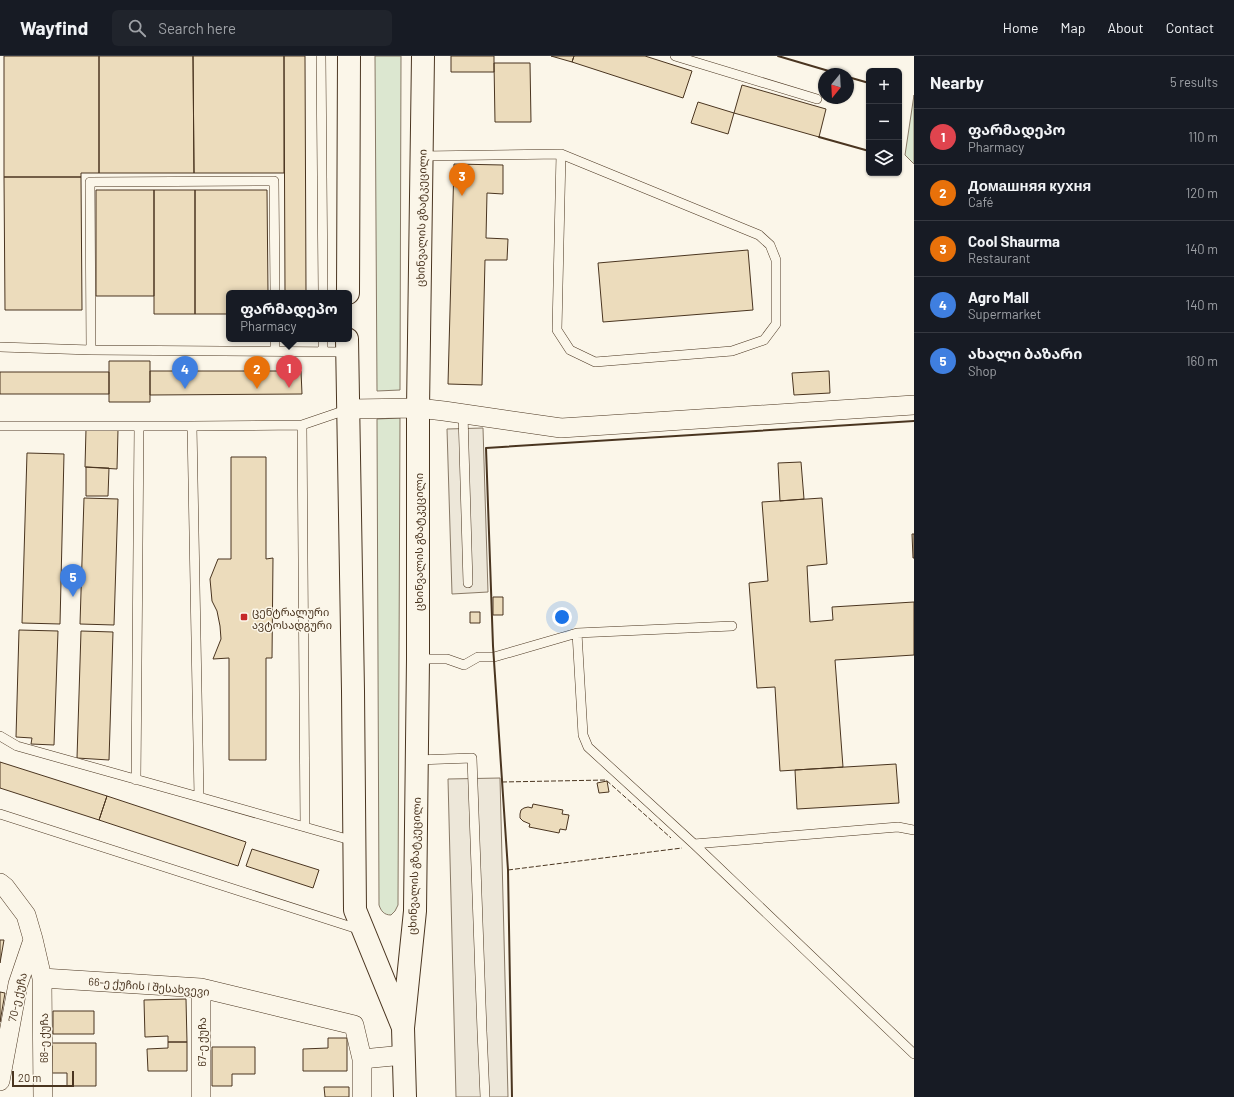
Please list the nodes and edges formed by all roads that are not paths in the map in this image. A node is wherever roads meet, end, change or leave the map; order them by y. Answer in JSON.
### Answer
{"nodes":[{"id":1,"x":321,"y":56,"type":"edge"},
{"id":2,"x":349,"y":56,"type":"edge"},
{"id":3,"x":423,"y":56,"type":"edge"},
{"id":4,"x":675,"y":56,"type":"edge"},
{"id":5,"x":817,"y":99,"type":"dead end"},
{"id":6,"x":561,"y":154,"type":"junction"},
{"id":7,"x":422,"y":156,"type":"junction"},
{"id":8,"x":275,"y":290,"type":"edge"},
{"id":9,"x":323,"y":290,"type":"edge"},
{"id":10,"x":348,"y":290,"type":"edge"},
{"id":11,"x":275,"y":342,"type":"edge"},
{"id":12,"x":323,"y":342,"type":"edge"},
{"id":13,"x":347,"y":345,"type":"edge"},
{"id":14,"x":0,"y":347,"type":"edge"},
{"id":15,"x":91,"y":350,"type":"junction"},
{"id":16,"x":275,"y":351,"type":"junction"},
{"id":17,"x":323,"y":351,"type":"junction"},
{"id":18,"x":914,"y":405,"type":"edge"},
{"id":19,"x":418,"y":408,"type":"junction"},
{"id":20,"x":349,"y":409,"type":"junction"},
{"id":21,"x":463,"y":414,"type":"junction"},
{"id":22,"x":302,"y":425,"type":"junction"},
{"id":23,"x":0,"y":426,"type":"edge"},
{"id":24,"x":139,"y":426,"type":"junction"},
{"id":25,"x":192,"y":426,"type":"junction"},
{"id":26,"x":468,"y":583,"type":"dead end"},
{"id":27,"x":732,"y":626,"type":"dead end"},
{"id":28,"x":576,"y":633,"type":"junction"},
{"id":29,"x":418,"y":659,"type":"junction"},
{"id":30,"x":0,"y":736,"type":"edge"},
{"id":31,"x":417,"y":760,"type":"junction"},
{"id":32,"x":136,"y":780,"type":"junction"},
{"id":33,"x":199,"y":797,"type":"junction"},
{"id":34,"x":0,"y":814,"type":"edge"},
{"id":35,"x":305,"y":827,"type":"junction"},
{"id":36,"x":914,"y":830,"type":"edge"},
{"id":37,"x":354,"y":841,"type":"junction"},
{"id":38,"x":694,"y":844,"type":"junction"},
{"id":39,"x":0,"y":883,"type":"edge"},
{"id":40,"x":365,"y":931,"type":"junction"},
{"id":41,"x":33,"y":939,"type":"junction"},
{"id":42,"x":42,"y":978,"type":"junction"},
{"id":43,"x":201,"y":988,"type":"junction"},
{"id":44,"x":403,"y":1028,"type":"junction"},
{"id":45,"x":914,"y":1054,"type":"edge"},
{"id":46,"x":404,"y":1055,"type":"junction"},
{"id":47,"x":362,"y":1059,"type":"junction"},
{"id":48,"x":0,"y":1080,"type":"edge"},
{"id":49,"x":43,"y":1097,"type":"edge"},
{"id":50,"x":201,"y":1097,"type":"edge"},
{"id":51,"x":362,"y":1097,"type":"edge"},
{"id":52,"x":404,"y":1097,"type":"edge"},
{"id":53,"x":485,"y":1097,"type":"edge"}],
"edges":[{"from":1,"to":9,"type":"lane"},
{"from":2,"to":10,"type":"main road"},
{"from":3,"to":7,"type":"main road","name":"ცხინვალის გზატკეცილი"},
{"from":4,"to":5,"type":"lane"},
{"from":6,"to":6,"type":"lane"},
{"from":6,"to":7,"type":"lane"},
{"from":7,"to":19,"type":"main road","name":"ცხინვალის გზატკეცილი"},
{"from":8,"to":15,"type":"lane"},
{"from":11,"to":16,"type":"lane"},
{"from":12,"to":17,"type":"lane"},
{"from":13,"to":17,"type":"lane"},
{"from":13,"to":20,"type":"main road","name":"ცხინვალის გზატკეცილი"},
{"from":14,"to":15,"type":"lane"},
{"from":15,"to":16,"type":"lane"},
{"from":16,"to":17,"type":"lane"},
{"from":18,"to":21,"type":"street"},
{"from":19,"to":20,"type":"street"},
{"from":19,"to":21,"type":"street"},
{"from":19,"to":29,"type":"main road","name":"ცხინვალის გზატკეცილი"},
{"from":20,"to":22,"type":"lane"},
{"from":20,"to":37,"type":"main road","name":"ცხინვალის გზატკეცილი"},
{"from":21,"to":26,"type":"lane"},
{"from":22,"to":25,"type":"lane"},
{"from":22,"to":35,"type":"lane"},
{"from":23,"to":24,"type":"lane"},
{"from":24,"to":25,"type":"lane"},
{"from":24,"to":32,"type":"lane"},
{"from":25,"to":33,"type":"lane"},
{"from":27,"to":28,"type":"lane"},
{"from":28,"to":29,"type":"lane"},
{"from":28,"to":38,"type":"lane"},
{"from":29,"to":31,"type":"main road","name":"ცხინვალის გზატკეცილი"},
{"from":30,"to":32,"type":"lane"},
{"from":31,"to":44,"type":"main road","name":"ცხინვალის გზატკეცილი"},
{"from":31,"to":53,"type":"lane"},
{"from":32,"to":33,"type":"lane"},
{"from":33,"to":35,"type":"lane"},
{"from":34,"to":40,"type":"lane"},
{"from":35,"to":37,"type":"lane"},
{"from":36,"to":38,"type":"lane"},
{"from":37,"to":40,"type":"main road","name":"ცხინვალის გზატკეცილი"},
{"from":38,"to":45,"type":"lane"},
{"from":39,"to":41,"type":"street"},
{"from":40,"to":44,"type":"main road","name":"ცხინვალის გზატკეცილი"},
{"from":41,"to":42,"type":"street"},
{"from":41,"to":48,"type":"street","name":"70-ე ქუჩა"},
{"from":42,"to":43,"type":"street","name":"66-ე ქუჩის I შესახვევი"},
{"from":42,"to":49,"type":"street","name":"68-ე ქუჩა"},
{"from":43,"to":47,"type":"street","name":"66-ე ქუჩის I შესახვევი"},
{"from":43,"to":50,"type":"street","name":"67-ე ქუჩა"},
{"from":44,"to":46,"type":"main road","name":"ცხინვალის გზატკეცილი"},
{"from":46,"to":47,"type":"street"},
{"from":46,"to":52,"type":"main road","name":"ცხინვალის გზატკეცილი"},
{"from":47,"to":51,"type":"street"}]}
